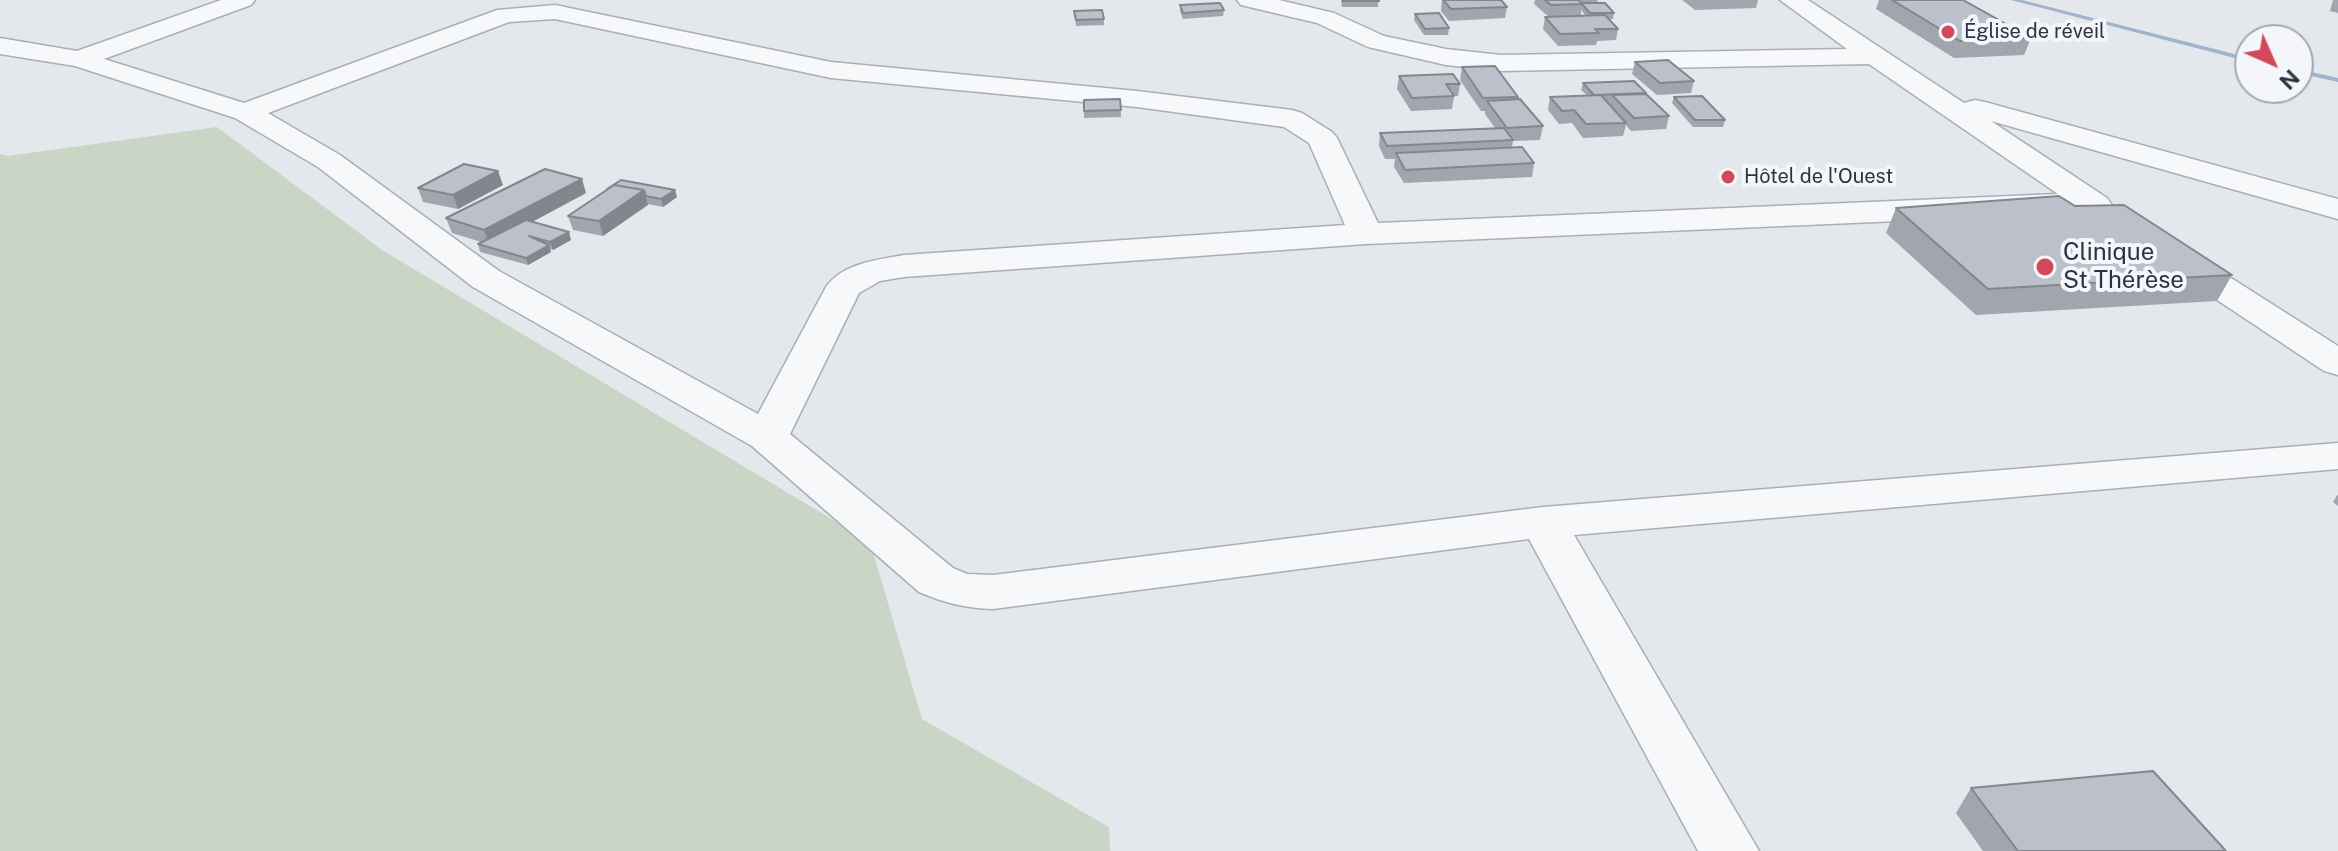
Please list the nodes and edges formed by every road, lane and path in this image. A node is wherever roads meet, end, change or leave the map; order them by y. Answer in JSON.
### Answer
{"nodes":[{"id":1,"x":243,"y":0,"type":"edge"},
{"id":2,"x":1249,"y":0,"type":"edge"},
{"id":3,"x":1792,"y":0,"type":"edge"},
{"id":4,"x":0,"y":46,"type":"edge"},
{"id":5,"x":1878,"y":56,"type":"junction"},
{"id":6,"x":79,"y":59,"type":"junction"},
{"id":7,"x":1936,"y":96,"type":"junction"},
{"id":8,"x":245,"y":112,"type":"junction"},
{"id":9,"x":2338,"y":209,"type":"edge"},
{"id":10,"x":1366,"y":234,"type":"junction"},
{"id":11,"x":2155,"y":244,"type":"edge"},
{"id":12,"x":2338,"y":363,"type":"edge"},
{"id":13,"x":767,"y":437,"type":"junction"},
{"id":14,"x":2338,"y":456,"type":"edge"},
{"id":15,"x":1543,"y":522,"type":"junction"},
{"id":16,"x":1729,"y":851,"type":"edge"}],
"edges":[{"from":1,"to":6,"type":"street"},
{"from":2,"to":5,"type":"street"},
{"from":3,"to":5,"type":"street"},
{"from":4,"to":6,"type":"street"},
{"from":5,"to":7,"type":"street"},
{"from":6,"to":8,"type":"street"},
{"from":7,"to":9,"type":"street"},
{"from":7,"to":10,"type":"street"},
{"from":8,"to":10,"type":"street"},
{"from":8,"to":13,"type":"street"},
{"from":10,"to":13,"type":"street"},
{"from":11,"to":12,"type":"street"},
{"from":13,"to":15,"type":"street"},
{"from":14,"to":15,"type":"street"},
{"from":15,"to":16,"type":"street"}]}
